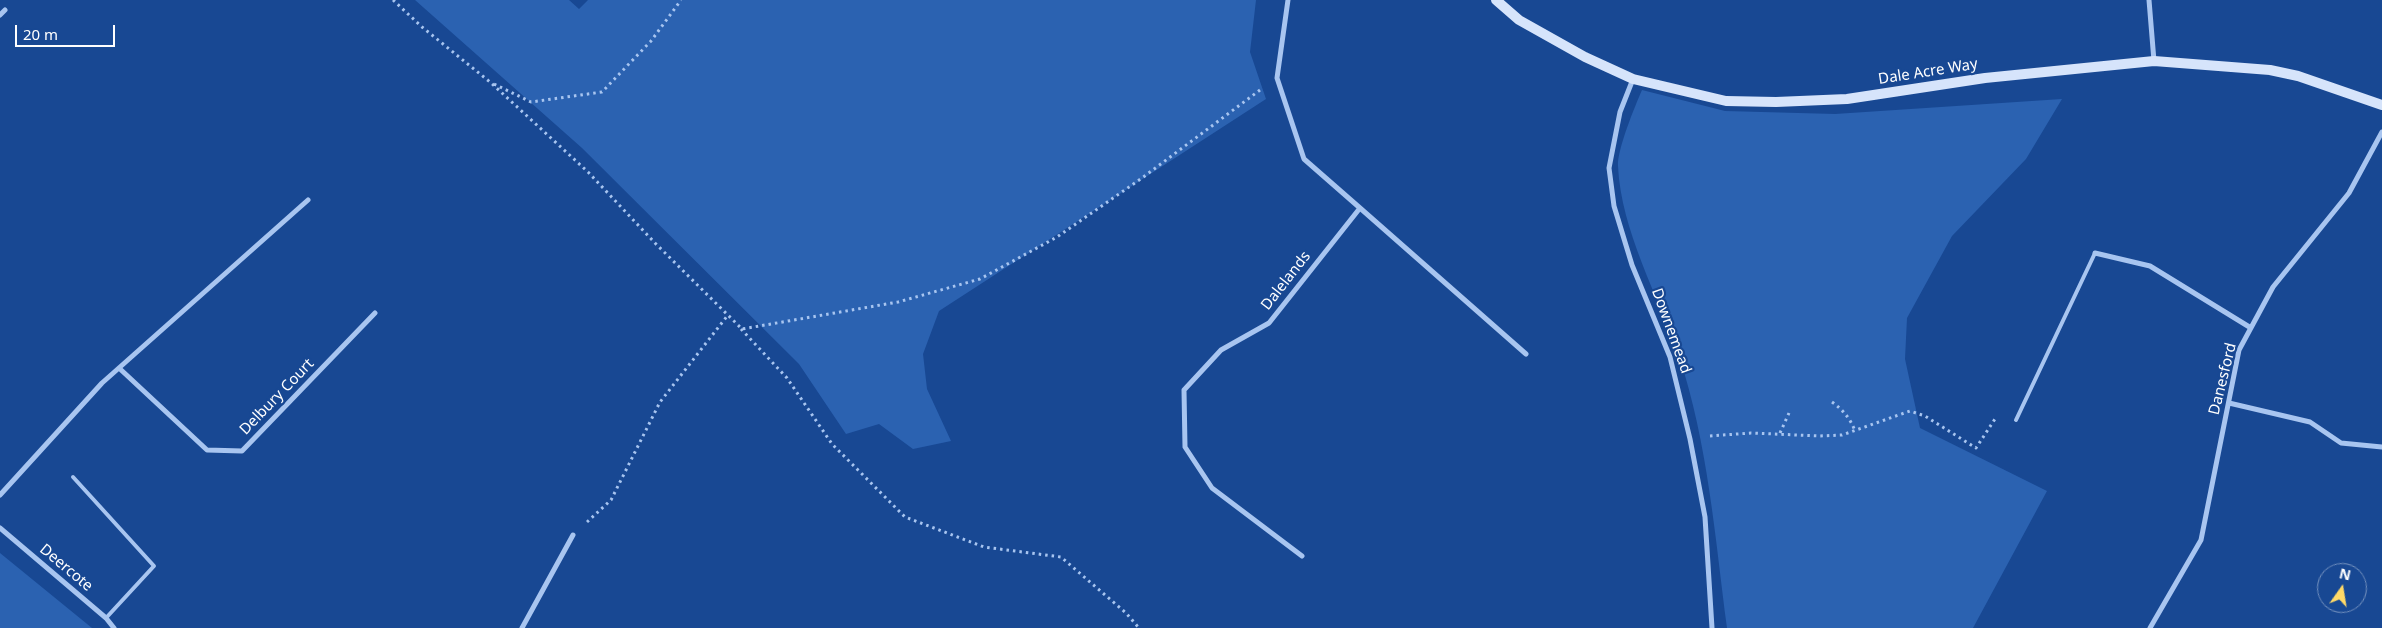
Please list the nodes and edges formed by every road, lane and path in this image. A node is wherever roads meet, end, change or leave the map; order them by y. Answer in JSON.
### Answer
{"nodes":[{"id":1,"x":393,"y":0,"type":"edge"},
{"id":2,"x":681,"y":0,"type":"edge"},
{"id":3,"x":1288,"y":0,"type":"edge"},
{"id":4,"x":1496,"y":0,"type":"edge"},
{"id":5,"x":2149,"y":0,"type":"edge"},
{"id":6,"x":5,"y":10,"type":"dead end"},
{"id":7,"x":0,"y":15,"type":"edge"},
{"id":8,"x":2154,"y":61,"type":"junction"},
{"id":9,"x":1277,"y":78,"type":"junction"},
{"id":10,"x":1633,"y":79,"type":"junction"},
{"id":11,"x":490,"y":82,"type":"junction"},
{"id":12,"x":2382,"y":105,"type":"edge"},
{"id":13,"x":2382,"y":132,"type":"edge"},
{"id":14,"x":308,"y":200,"type":"dead end"},
{"id":15,"x":1360,"y":208,"type":"junction"},
{"id":16,"x":2095,"y":252,"type":"joint"},
{"id":17,"x":375,"y":313,"type":"dead end"},
{"id":18,"x":728,"y":315,"type":"junction"},
{"id":19,"x":2251,"y":328,"type":"junction"},
{"id":20,"x":1526,"y":354,"type":"dead end"},
{"id":21,"x":119,"y":368,"type":"junction"},
{"id":22,"x":1832,"y":402,"type":"dead end"},
{"id":23,"x":2228,"y":403,"type":"junction"},
{"id":24,"x":1789,"y":413,"type":"dead end"},
{"id":25,"x":2016,"y":420,"type":"joint"},
{"id":26,"x":1855,"y":431,"type":"junction"},
{"id":27,"x":1780,"y":432,"type":"junction"},
{"id":28,"x":1690,"y":439,"type":"junction"},
{"id":29,"x":2382,"y":447,"type":"edge"},
{"id":30,"x":73,"y":477,"type":"dead end"},
{"id":31,"x":0,"y":495,"type":"edge"},
{"id":32,"x":0,"y":528,"type":"edge"},
{"id":33,"x":573,"y":535,"type":"joint"},
{"id":34,"x":1302,"y":556,"type":"dead end"},
{"id":35,"x":106,"y":618,"type":"junction"},
{"id":36,"x":114,"y":628,"type":"edge"},
{"id":37,"x":522,"y":628,"type":"edge"},
{"id":38,"x":1139,"y":628,"type":"edge"},
{"id":39,"x":1712,"y":628,"type":"edge"},
{"id":40,"x":2150,"y":628,"type":"edge"}],
"edges":[{"from":1,"to":11,"type":"path"},
{"from":2,"to":11,"type":"path"},
{"from":3,"to":9,"type":"street"},
{"from":4,"to":10,"type":"street","name":"Dale Acre Way"},
{"from":5,"to":8,"type":"street"},
{"from":6,"to":7,"type":"street"},
{"from":8,"to":10,"type":"street","name":"Dale Acre Way"},
{"from":8,"to":12,"type":"street","name":"Dale Acre Way"},
{"from":9,"to":15,"type":"street"},
{"from":9,"to":18,"type":"path"},
{"from":10,"to":28,"type":"street","name":"Downemead"},
{"from":11,"to":18,"type":"path"},
{"from":13,"to":19,"type":"street","name":"Danesford"},
{"from":14,"to":21,"type":"street"},
{"from":15,"to":20,"type":"street"},
{"from":15,"to":34,"type":"street","name":"Dalelands"},
{"from":16,"to":19,"type":"street"},
{"from":16,"to":25,"type":"lane"},
{"from":17,"to":21,"type":"street","name":"Delbury Court"},
{"from":18,"to":33,"type":"path"},
{"from":18,"to":38,"type":"path"},
{"from":19,"to":23,"type":"street","name":"Danesford"},
{"from":21,"to":31,"type":"street"},
{"from":22,"to":26,"type":"path"},
{"from":23,"to":29,"type":"street"},
{"from":23,"to":40,"type":"street","name":"Danesford"},
{"from":24,"to":27,"type":"path"},
{"from":25,"to":26,"type":"path"},
{"from":26,"to":27,"type":"path"},
{"from":27,"to":28,"type":"path"},
{"from":28,"to":39,"type":"street","name":"Downemead"},
{"from":30,"to":35,"type":"lane"},
{"from":32,"to":35,"type":"street","name":"Deercote"},
{"from":33,"to":37,"type":"street"},
{"from":35,"to":36,"type":"street","name":"Deercote"}]}
